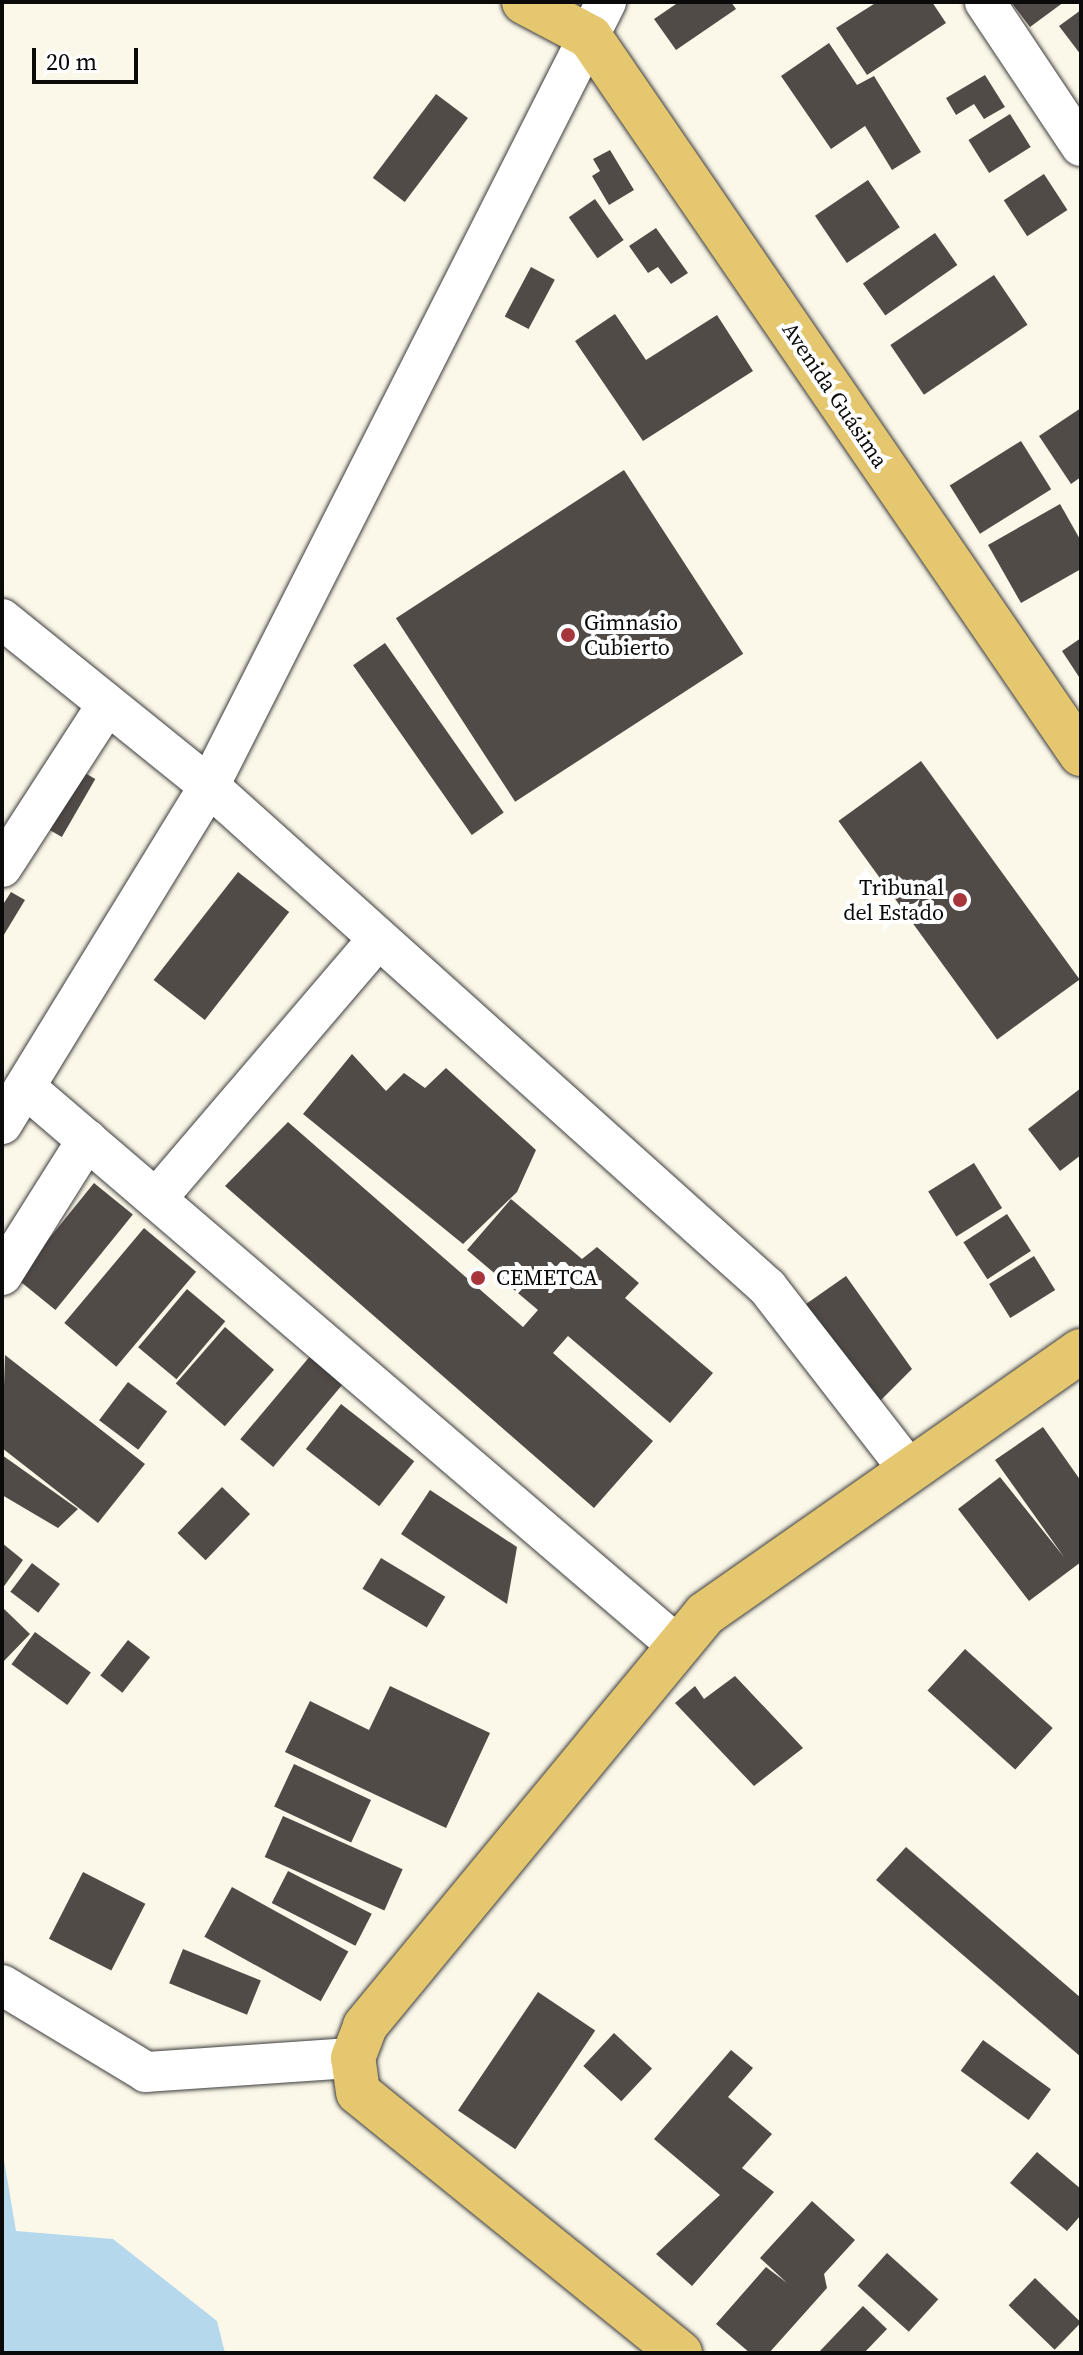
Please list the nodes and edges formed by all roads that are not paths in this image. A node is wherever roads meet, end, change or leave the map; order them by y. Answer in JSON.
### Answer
{"nodes":[{"id":1,"x":524,"y":2,"type":"edge"},
{"id":2,"x":985,"y":2,"type":"edge"},
{"id":3,"x":598,"y":20,"type":"edge"},
{"id":4,"x":1081,"y":146,"type":"edge"},
{"id":5,"x":2,"y":619,"type":"edge"},
{"id":6,"x":105,"y":708,"type":"junction"},
{"id":7,"x":1081,"y":754,"type":"edge"},
{"id":8,"x":209,"y":786,"type":"junction"},
{"id":9,"x":2,"y":867,"type":"edge"},
{"id":10,"x":376,"y":941,"type":"junction"},
{"id":11,"x":26,"y":1088,"type":"junction"},
{"id":12,"x":2,"y":1124,"type":"edge"},
{"id":13,"x":87,"y":1140,"type":"junction"},
{"id":14,"x":156,"y":1199,"type":"junction"},
{"id":15,"x":2,"y":1275,"type":"edge"},
{"id":16,"x":1081,"y":1351,"type":"edge"},
{"id":17,"x":910,"y":1471,"type":"junction"},
{"id":18,"x":678,"y":1646,"type":"junction"},
{"id":19,"x":2,"y":1985,"type":"edge"},
{"id":20,"x":353,"y":2058,"type":"junction"},
{"id":21,"x":680,"y":2353,"type":"edge"}],
"edges":[{"from":1,"to":3,"type":"main road"},
{"from":2,"to":4,"type":"street"},
{"from":3,"to":7,"type":"main road","name":"Avenida Guásima"},
{"from":3,"to":8,"type":"street"},
{"from":5,"to":6,"type":"street"},
{"from":6,"to":8,"type":"street"},
{"from":6,"to":9,"type":"street"},
{"from":8,"to":10,"type":"street"},
{"from":8,"to":11,"type":"street"},
{"from":10,"to":14,"type":"street"},
{"from":10,"to":17,"type":"street"},
{"from":11,"to":12,"type":"street"},
{"from":11,"to":13,"type":"street"},
{"from":13,"to":14,"type":"street"},
{"from":13,"to":15,"type":"street"},
{"from":14,"to":18,"type":"street"},
{"from":16,"to":17,"type":"main road"},
{"from":17,"to":18,"type":"main road"},
{"from":18,"to":20,"type":"main road"},
{"from":19,"to":20,"type":"street"},
{"from":20,"to":21,"type":"main road"}]}
